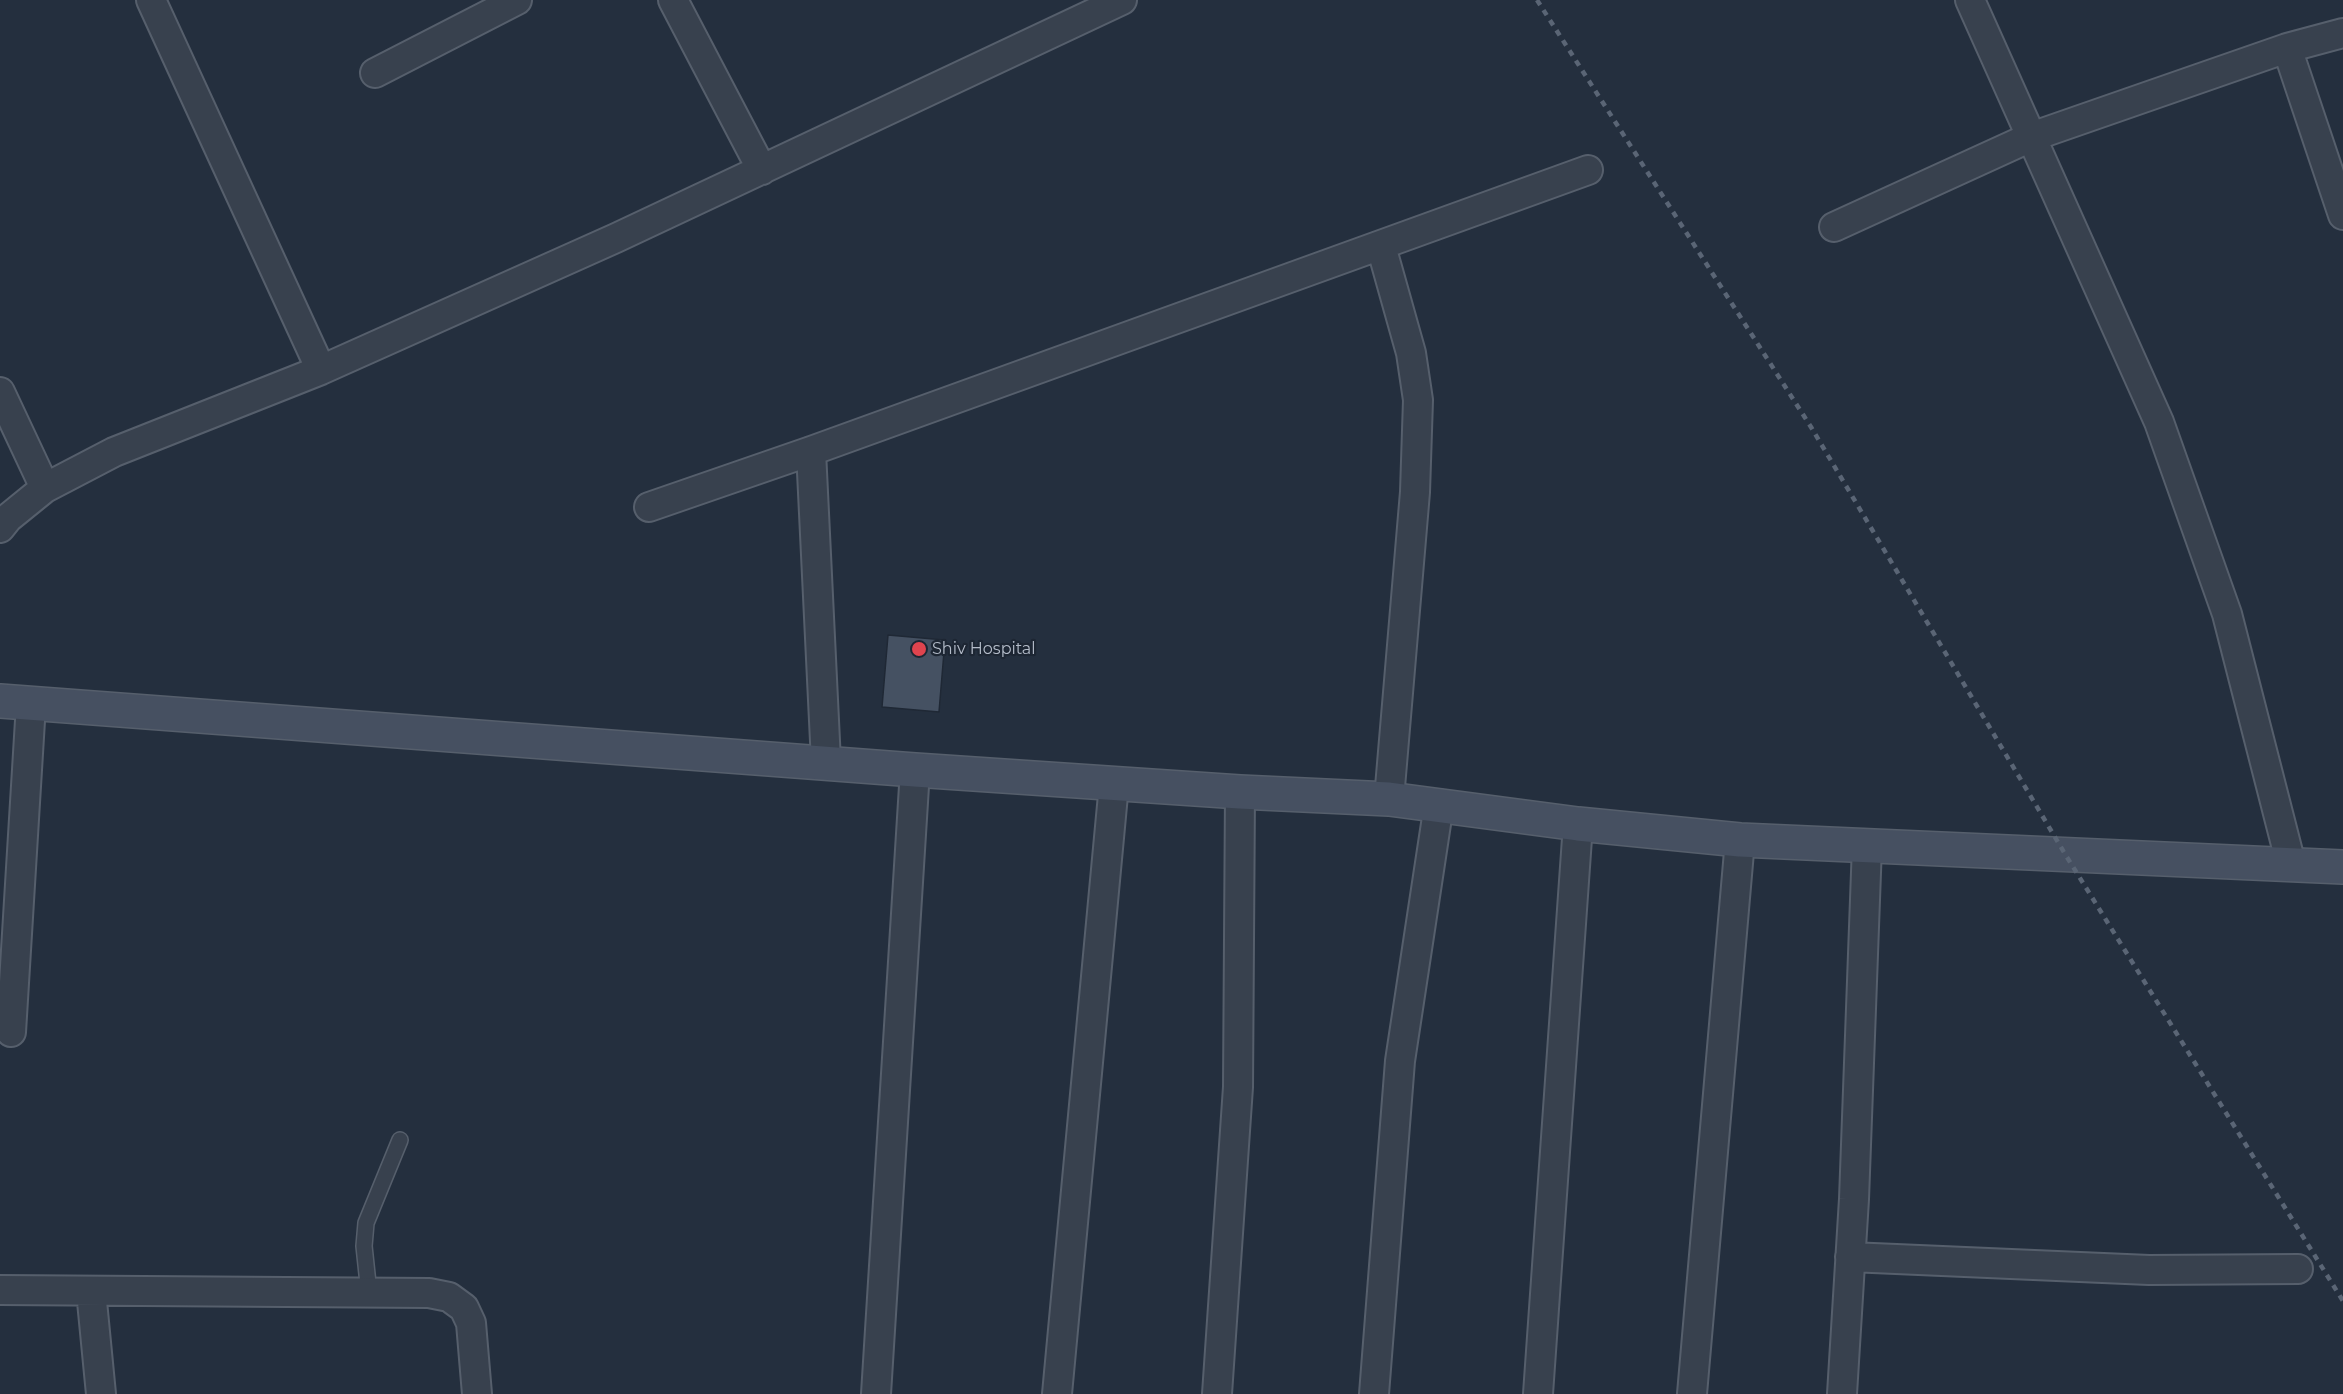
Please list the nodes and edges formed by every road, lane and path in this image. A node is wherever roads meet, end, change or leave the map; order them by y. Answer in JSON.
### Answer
{"nodes":[{"id":1,"x":151,"y":0,"type":"edge"},
{"id":2,"x":517,"y":0,"type":"edge"},
{"id":3,"x":673,"y":0,"type":"edge"},
{"id":4,"x":1122,"y":0,"type":"edge"},
{"id":5,"x":1970,"y":0,"type":"edge"},
{"id":6,"x":2343,"y":33,"type":"edge"},
{"id":7,"x":2287,"y":48,"type":"junction"},
{"id":8,"x":375,"y":73,"type":"dead end"},
{"id":9,"x":2031,"y":137,"type":"junction"},
{"id":10,"x":762,"y":170,"type":"junction"},
{"id":11,"x":1588,"y":171,"type":"dead end"},
{"id":12,"x":2343,"y":214,"type":"edge"},
{"id":13,"x":1834,"y":227,"type":"dead end"},
{"id":14,"x":1381,"y":246,"type":"junction"},
{"id":15,"x":321,"y":370,"type":"junction"},
{"id":16,"x":0,"y":392,"type":"edge"},
{"id":17,"x":811,"y":452,"type":"junction"},
{"id":18,"x":45,"y":488,"type":"junction"},
{"id":19,"x":649,"y":507,"type":"dead end"},
{"id":20,"x":0,"y":528,"type":"edge"},
{"id":21,"x":16,"y":702,"type":"edge"},
{"id":22,"x":826,"y":762,"type":"junction"},
{"id":23,"x":915,"y":770,"type":"junction"},
{"id":24,"x":1114,"y":784,"type":"junction"},
{"id":25,"x":1240,"y":792,"type":"junction"},
{"id":26,"x":1389,"y":799,"type":"junction"},
{"id":27,"x":1439,"y":804,"type":"junction"},
{"id":28,"x":1578,"y":824,"type":"junction"},
{"id":29,"x":1740,"y":840,"type":"junction"},
{"id":30,"x":1867,"y":845,"type":"junction"},
{"id":31,"x":2291,"y":864,"type":"junction"},
{"id":32,"x":2343,"y":867,"type":"edge"},
{"id":33,"x":11,"y":1032,"type":"dead end"},
{"id":34,"x":400,"y":1140,"type":"dead end"},
{"id":35,"x":1850,"y":1257,"type":"junction"},
{"id":36,"x":2298,"y":1269,"type":"dead end"},
{"id":37,"x":0,"y":1290,"type":"edge"},
{"id":38,"x":91,"y":1291,"type":"junction"},
{"id":39,"x":369,"y":1293,"type":"junction"},
{"id":40,"x":101,"y":1394,"type":"edge"},
{"id":41,"x":477,"y":1394,"type":"edge"},
{"id":42,"x":876,"y":1394,"type":"edge"},
{"id":43,"x":1057,"y":1394,"type":"edge"},
{"id":44,"x":1217,"y":1394,"type":"edge"},
{"id":45,"x":1374,"y":1394,"type":"edge"},
{"id":46,"x":1538,"y":1394,"type":"edge"},
{"id":47,"x":1692,"y":1394,"type":"edge"},
{"id":48,"x":1842,"y":1394,"type":"edge"}],
"edges":[{"from":1,"to":15,"type":"street"},
{"from":2,"to":8,"type":"street"},
{"from":3,"to":10,"type":"street"},
{"from":4,"to":10,"type":"street"},
{"from":5,"to":9,"type":"street"},
{"from":6,"to":7,"type":"street"},
{"from":7,"to":9,"type":"street"},
{"from":7,"to":12,"type":"street"},
{"from":9,"to":13,"type":"street"},
{"from":9,"to":31,"type":"street"},
{"from":10,"to":15,"type":"street"},
{"from":11,"to":14,"type":"street"},
{"from":14,"to":17,"type":"street"},
{"from":14,"to":26,"type":"street"},
{"from":15,"to":18,"type":"street"},
{"from":16,"to":18,"type":"street"},
{"from":17,"to":19,"type":"street"},
{"from":17,"to":22,"type":"street"},
{"from":18,"to":20,"type":"street"},
{"from":21,"to":22,"type":"main road"},
{"from":21,"to":33,"type":"street"},
{"from":22,"to":23,"type":"main road"},
{"from":23,"to":24,"type":"main road"},
{"from":23,"to":42,"type":"street"},
{"from":24,"to":25,"type":"main road"},
{"from":24,"to":43,"type":"street"},
{"from":25,"to":26,"type":"main road"},
{"from":25,"to":44,"type":"street"},
{"from":26,"to":27,"type":"main road"},
{"from":27,"to":28,"type":"main road"},
{"from":27,"to":45,"type":"street"},
{"from":28,"to":29,"type":"main road"},
{"from":28,"to":46,"type":"street"},
{"from":29,"to":30,"type":"main road"},
{"from":29,"to":47,"type":"street"},
{"from":30,"to":31,"type":"main road"},
{"from":30,"to":35,"type":"street"},
{"from":31,"to":32,"type":"main road"},
{"from":34,"to":39,"type":"lane"},
{"from":35,"to":36,"type":"street"},
{"from":35,"to":48,"type":"street"},
{"from":37,"to":38,"type":"street"},
{"from":38,"to":39,"type":"street"},
{"from":38,"to":40,"type":"street"},
{"from":39,"to":41,"type":"street"}]}
